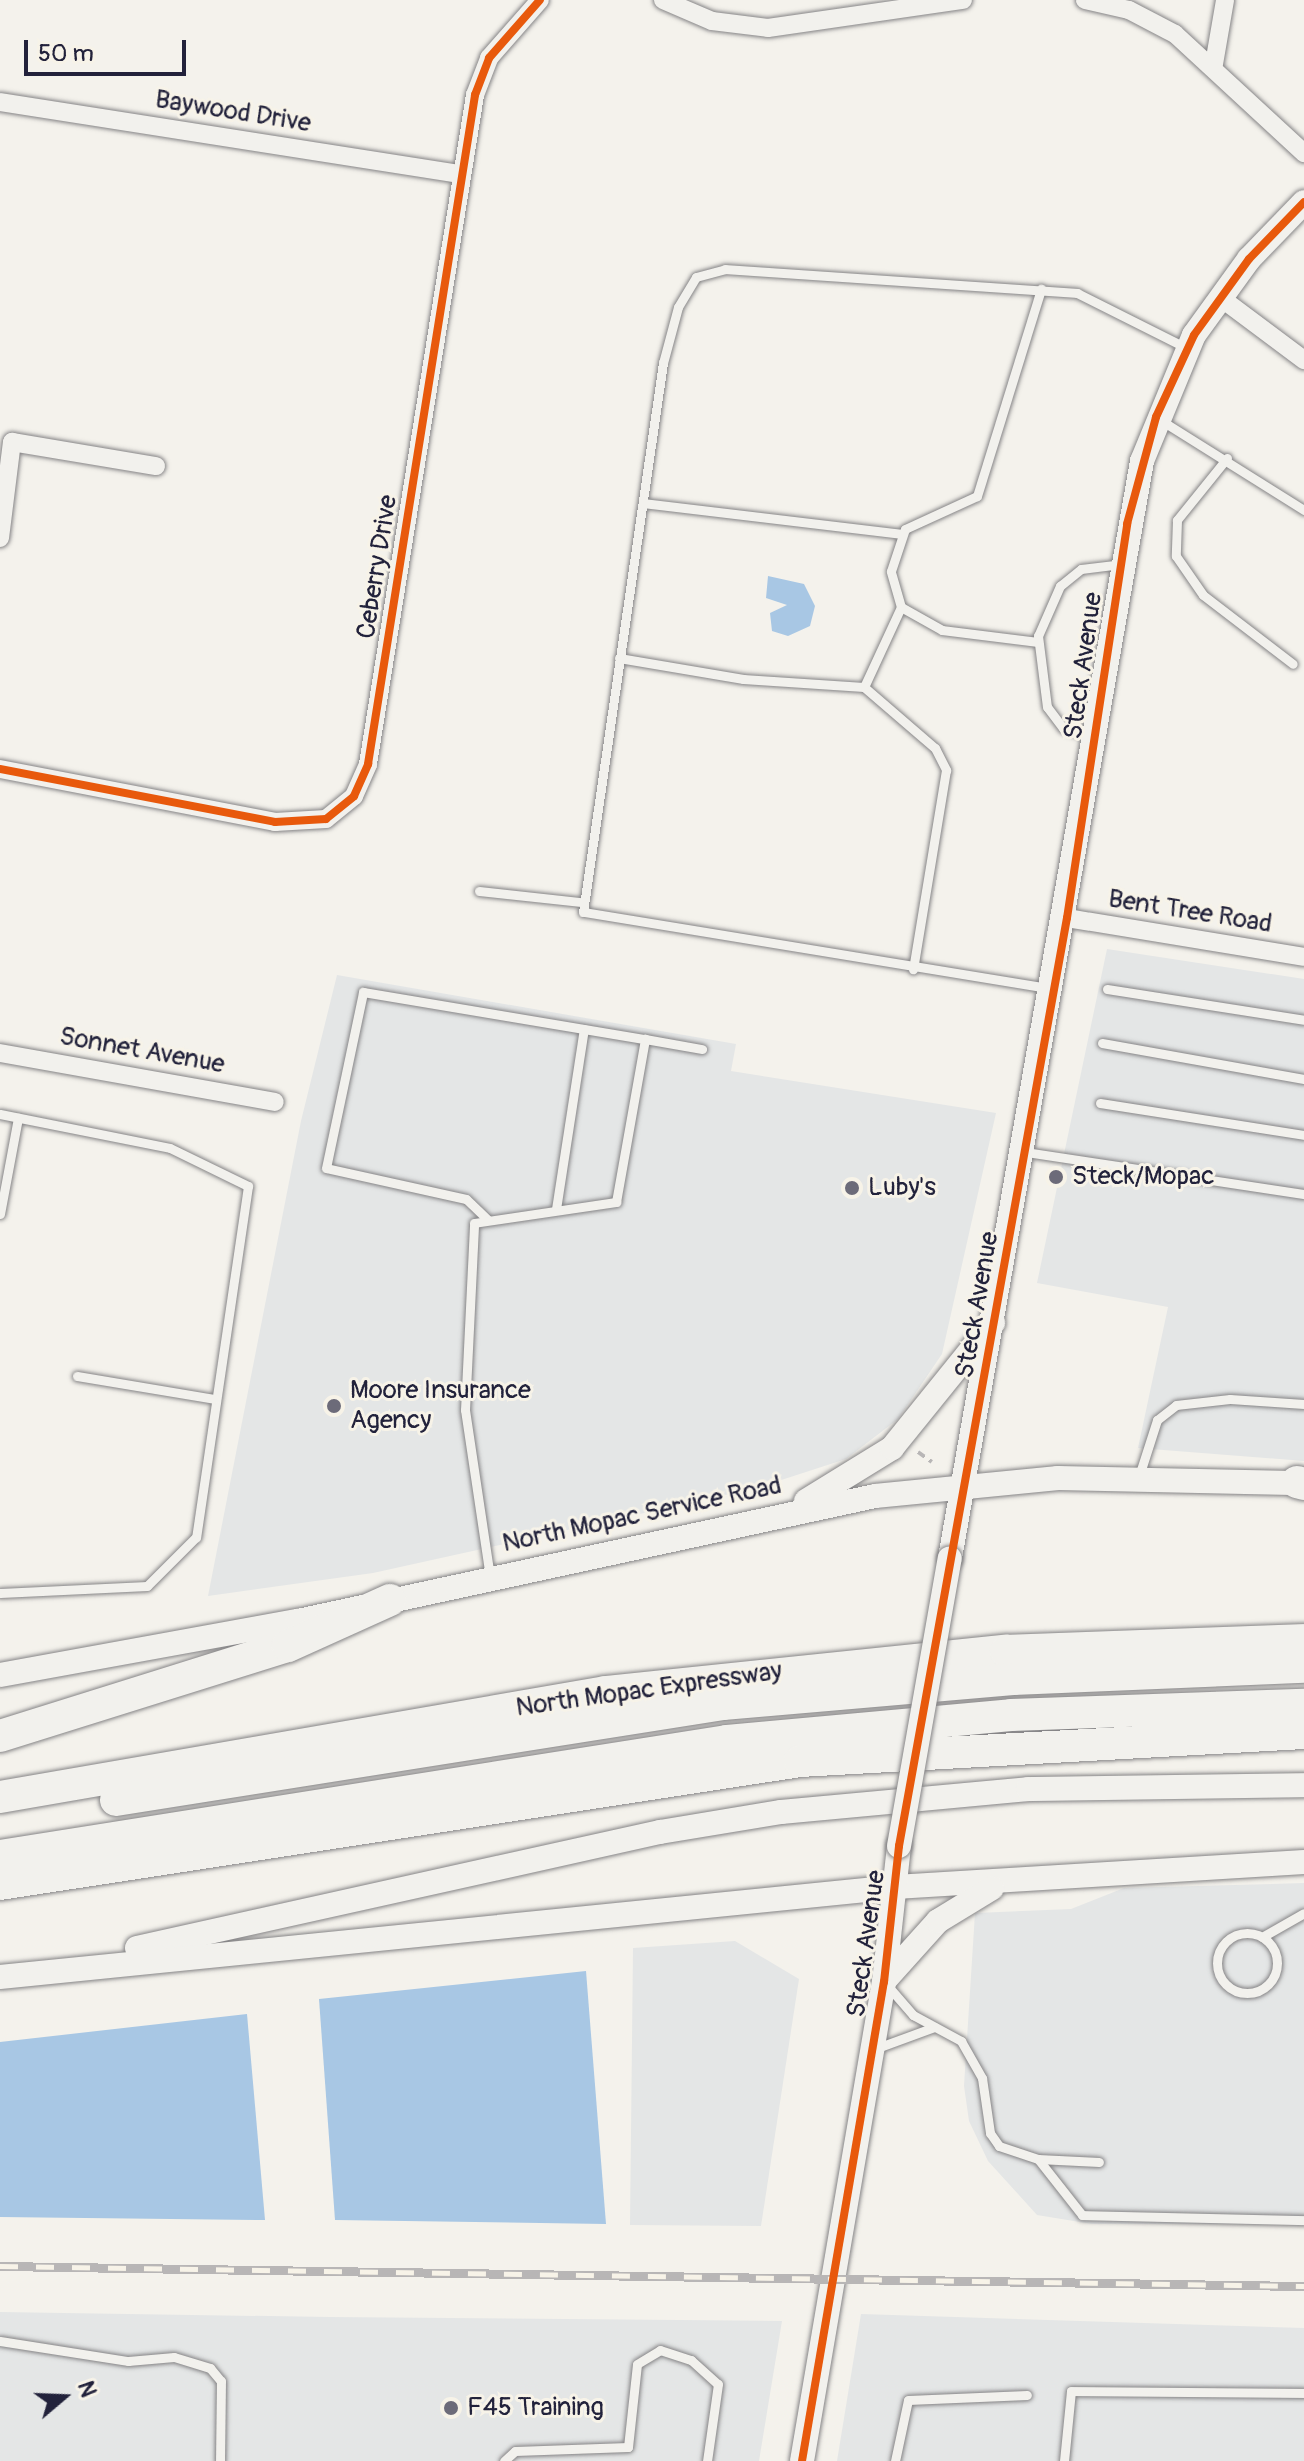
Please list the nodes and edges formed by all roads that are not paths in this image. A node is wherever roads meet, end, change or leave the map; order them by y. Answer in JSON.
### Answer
{"nodes":[{"id":1,"x":540,"y":0,"type":"edge"},
{"id":2,"x":663,"y":0,"type":"edge"},
{"id":3,"x":963,"y":0,"type":"edge"},
{"id":4,"x":1085,"y":0,"type":"edge"},
{"id":5,"x":1225,"y":0,"type":"edge"},
{"id":6,"x":1214,"y":64,"type":"junction"},
{"id":7,"x":0,"y":102,"type":"edge"},
{"id":8,"x":1304,"y":153,"type":"edge"},
{"id":9,"x":459,"y":174,"type":"junction"},
{"id":10,"x":1304,"y":202,"type":"edge"},
{"id":11,"x":1041,"y":289,"type":"junction"},
{"id":12,"x":1221,"y":298,"type":"junction"},
{"id":13,"x":1187,"y":348,"type":"junction"},
{"id":14,"x":1304,"y":360,"type":"edge"},
{"id":15,"x":1156,"y":417,"type":"junction"},
{"id":16,"x":1227,"y":458,"type":"junction"},
{"id":17,"x":156,"y":466,"type":"dead end"},
{"id":18,"x":643,"y":503,"type":"junction"},
{"id":19,"x":1304,"y":510,"type":"edge"},
{"id":20,"x":902,"y":534,"type":"junction"},
{"id":21,"x":0,"y":538,"type":"edge"},
{"id":22,"x":1119,"y":564,"type":"junction"},
{"id":23,"x":901,"y":607,"type":"junction"},
{"id":24,"x":1038,"y":642,"type":"junction"},
{"id":25,"x":619,"y":658,"type":"junction"},
{"id":26,"x":1293,"y":664,"type":"dead end"},
{"id":27,"x":864,"y":687,"type":"junction"},
{"id":28,"x":1094,"y":737,"type":"junction"},
{"id":29,"x":0,"y":769,"type":"edge"},
{"id":30,"x":479,"y":891,"type":"dead end"},
{"id":31,"x":581,"y":902,"type":"junction"},
{"id":32,"x":1067,"y":918,"type":"junction"},
{"id":33,"x":1304,"y":957,"type":"edge"},
{"id":34,"x":913,"y":969,"type":"junction"},
{"id":35,"x":1055,"y":989,"type":"junction"},
{"id":36,"x":1107,"y":989,"type":"dead end"},
{"id":37,"x":1304,"y":1020,"type":"edge"},
{"id":38,"x":584,"y":1029,"type":"junction"},
{"id":39,"x":645,"y":1039,"type":"junction"},
{"id":40,"x":1102,"y":1043,"type":"dead end"},
{"id":41,"x":702,"y":1049,"type":"dead end"},
{"id":42,"x":0,"y":1053,"type":"edge"},
{"id":43,"x":1304,"y":1079,"type":"edge"},
{"id":44,"x":275,"y":1102,"type":"dead end"},
{"id":45,"x":1100,"y":1103,"type":"dead end"},
{"id":46,"x":0,"y":1114,"type":"edge"},
{"id":47,"x":18,"y":1118,"type":"junction"},
{"id":48,"x":1304,"y":1135,"type":"edge"},
{"id":49,"x":1026,"y":1152,"type":"junction"},
{"id":50,"x":1304,"y":1194,"type":"edge"},
{"id":51,"x":556,"y":1209,"type":"junction"},
{"id":52,"x":0,"y":1214,"type":"edge"},
{"id":53,"x":488,"y":1220,"type":"junction"},
{"id":54,"x":997,"y":1317,"type":"junction"},
{"id":55,"x":77,"y":1376,"type":"dead end"},
{"id":56,"x":214,"y":1399,"type":"junction"},
{"id":57,"x":1304,"y":1404,"type":"edge"},
{"id":58,"x":1139,"y":1476,"type":"junction"},
{"id":59,"x":1302,"y":1483,"type":"edge"},
{"id":60,"x":964,"y":1484,"type":"junction"},
{"id":61,"x":786,"y":1512,"type":"junction"},
{"id":62,"x":490,"y":1577,"type":"junction"},
{"id":63,"x":0,"y":1593,"type":"edge"},
{"id":64,"x":390,"y":1600,"type":"junction"},
{"id":65,"x":1304,"y":1640,"type":"edge"},
{"id":66,"x":1304,"y":1667,"type":"edge"},
{"id":67,"x":0,"y":1675,"type":"edge"},
{"id":68,"x":1304,"y":1705,"type":"edge"},
{"id":69,"x":1304,"y":1733,"type":"edge"},
{"id":70,"x":0,"y":1736,"type":"edge"},
{"id":71,"x":1304,"y":1785,"type":"edge"},
{"id":72,"x":0,"y":1797,"type":"edge"},
{"id":73,"x":0,"y":1819,"type":"edge"},
{"id":74,"x":0,"y":1856,"type":"edge"},
{"id":75,"x":1304,"y":1862,"type":"edge"},
{"id":76,"x":0,"y":1884,"type":"edge"},
{"id":77,"x":1001,"y":1884,"type":"junction"},
{"id":78,"x":895,"y":1887,"type":"junction"},
{"id":79,"x":1304,"y":1913,"type":"edge"},
{"id":80,"x":1262,"y":1937,"type":"junction"},
{"id":81,"x":85,"y":1964,"type":"junction"},
{"id":82,"x":0,"y":1977,"type":"edge"},
{"id":83,"x":884,"y":1982,"type":"junction"},
{"id":84,"x":934,"y":2027,"type":"junction"},
{"id":85,"x":872,"y":2049,"type":"junction"},
{"id":86,"x":1038,"y":2159,"type":"junction"},
{"id":87,"x":1099,"y":2162,"type":"dead end"},
{"id":88,"x":1304,"y":2220,"type":"edge"},
{"id":89,"x":0,"y":2341,"type":"edge"},
{"id":90,"x":1304,"y":2393,"type":"edge"},
{"id":91,"x":1027,"y":2395,"type":"dead end"},
{"id":92,"x":220,"y":2461,"type":"edge"},
{"id":93,"x":504,"y":2461,"type":"edge"},
{"id":94,"x":707,"y":2461,"type":"edge"},
{"id":95,"x":802,"y":2461,"type":"edge"},
{"id":96,"x":895,"y":2461,"type":"edge"},
{"id":97,"x":1064,"y":2461,"type":"edge"}],
"edges":[{"from":1,"to":9,"type":"street","name":"Ceberry Drive"},
{"from":2,"to":3,"type":"street"},
{"from":4,"to":6,"type":"street"},
{"from":5,"to":6,"type":"street"},
{"from":6,"to":8,"type":"street"},
{"from":7,"to":9,"type":"street","name":"Baywood Drive"},
{"from":9,"to":29,"type":"street","name":"Ceberry Drive"},
{"from":10,"to":12,"type":"main road","name":"Steck Avenue"},
{"from":11,"to":13,"type":"lane"},
{"from":11,"to":18,"type":"lane"},
{"from":11,"to":20,"type":"lane"},
{"from":12,"to":13,"type":"main road","name":"Steck Avenue"},
{"from":12,"to":14,"type":"street"},
{"from":13,"to":15,"type":"main road","name":"Steck Avenue"},
{"from":15,"to":16,"type":"lane"},
{"from":15,"to":22,"type":"main road","name":"Steck Avenue"},
{"from":16,"to":19,"type":"lane"},
{"from":16,"to":26,"type":"lane"},
{"from":17,"to":21,"type":"street"},
{"from":18,"to":20,"type":"lane"},
{"from":18,"to":25,"type":"lane"},
{"from":20,"to":23,"type":"lane"},
{"from":22,"to":24,"type":"lane"},
{"from":22,"to":28,"type":"main road","name":"Steck Avenue"},
{"from":23,"to":24,"type":"lane"},
{"from":23,"to":27,"type":"lane"},
{"from":24,"to":28,"type":"lane"},
{"from":25,"to":27,"type":"lane"},
{"from":25,"to":31,"type":"lane"},
{"from":27,"to":34,"type":"lane"},
{"from":28,"to":32,"type":"main road","name":"Steck Avenue"},
{"from":30,"to":31,"type":"lane"},
{"from":31,"to":34,"type":"lane"},
{"from":32,"to":33,"type":"street","name":"Bent Tree Road"},
{"from":32,"to":35,"type":"main road","name":"Steck Avenue"},
{"from":34,"to":35,"type":"lane"},
{"from":35,"to":49,"type":"main road","name":"Steck Avenue"},
{"from":36,"to":37,"type":"lane"},
{"from":38,"to":39,"type":"lane"},
{"from":38,"to":51,"type":"lane"},
{"from":38,"to":53,"type":"lane"},
{"from":39,"to":41,"type":"lane"},
{"from":39,"to":51,"type":"lane"},
{"from":40,"to":43,"type":"lane"},
{"from":42,"to":44,"type":"street","name":"Sonnet Avenue"},
{"from":45,"to":48,"type":"lane"},
{"from":46,"to":47,"type":"lane"},
{"from":47,"to":52,"type":"lane"},
{"from":47,"to":56,"type":"lane"},
{"from":49,"to":50,"type":"lane"},
{"from":49,"to":54,"type":"main road","name":"Steck Avenue"},
{"from":51,"to":53,"type":"lane"},
{"from":53,"to":62,"type":"lane"},
{"from":54,"to":60,"type":"main road","name":"Steck Avenue"},
{"from":54,"to":61,"type":"main road"},
{"from":55,"to":56,"type":"lane"},
{"from":56,"to":63,"type":"lane"},
{"from":57,"to":58,"type":"lane"},
{"from":58,"to":59,"type":"main road","name":"North Mopac Service Road"},
{"from":58,"to":60,"type":"main road","name":"North Mopac Service Road"},
{"from":60,"to":61,"type":"main road","name":"North Mopac Service Road"},
{"from":60,"to":78,"type":"main road","name":"Steck Avenue","bridge":true},
{"from":61,"to":62,"type":"main road","name":"North Mopac Service Road"},
{"from":62,"to":64,"type":"main road","name":"North Mopac Service Road"},
{"from":64,"to":67,"type":"main road","name":"North Mopac Service Road"},
{"from":64,"to":70,"type":"highway"},
{"from":65,"to":72,"type":"highway","name":"North Mopac Expressway"},
{"from":66,"to":73,"type":"highway"},
{"from":68,"to":74,"type":"highway"},
{"from":69,"to":76,"type":"highway"},
{"from":71,"to":81,"type":"main road"},
{"from":75,"to":77,"type":"main road"},
{"from":77,"to":78,"type":"main road"},
{"from":77,"to":83,"type":"main road"},
{"from":78,"to":81,"type":"main road"},
{"from":78,"to":83,"type":"main road","name":"Steck Avenue"},
{"from":79,"to":80,"type":"lane"},
{"from":80,"to":80,"type":"lane"},
{"from":81,"to":82,"type":"main road"},
{"from":83,"to":84,"type":"lane"},
{"from":83,"to":85,"type":"main road","name":"Steck Avenue"},
{"from":84,"to":85,"type":"lane"},
{"from":84,"to":86,"type":"lane"},
{"from":85,"to":95,"type":"main road","name":"Steck Avenue"},
{"from":86,"to":87,"type":"lane"},
{"from":86,"to":88,"type":"lane"},
{"from":89,"to":92,"type":"lane"},
{"from":90,"to":97,"type":"lane"},
{"from":91,"to":96,"type":"lane"},
{"from":93,"to":94,"type":"lane"}]}
